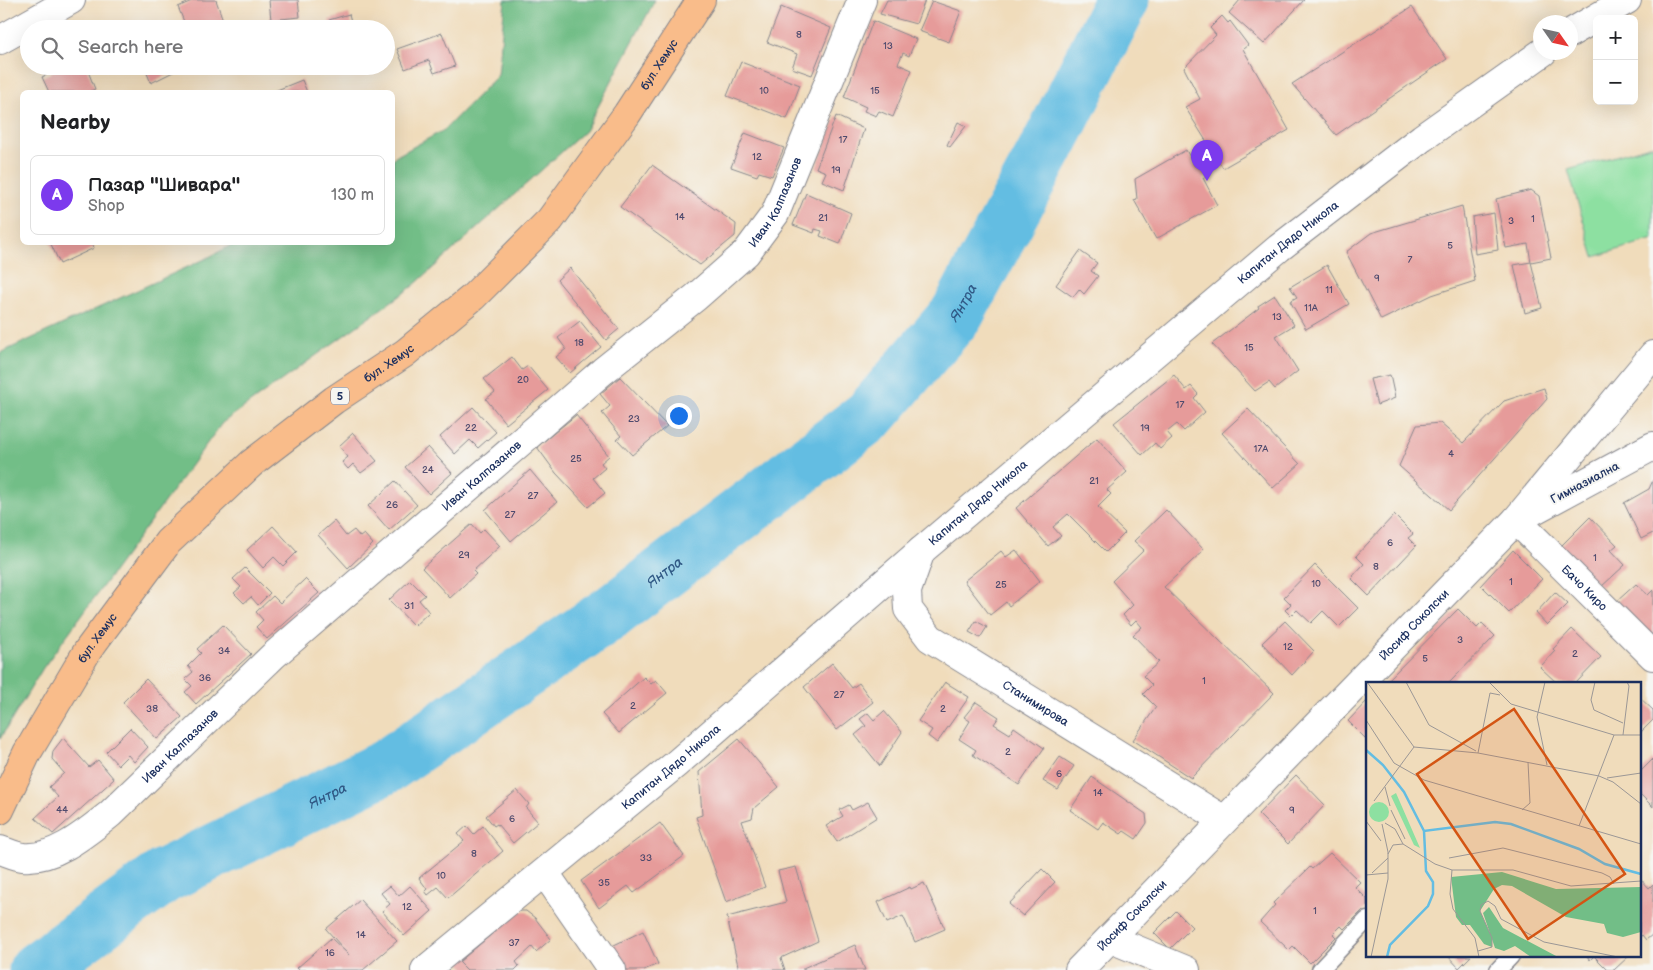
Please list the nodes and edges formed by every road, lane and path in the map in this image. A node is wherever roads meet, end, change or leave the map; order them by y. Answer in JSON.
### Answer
{"nodes":[{"id":1,"x":71,"y":0,"type":"edge"},
{"id":2,"x":701,"y":0,"type":"edge"},
{"id":3,"x":862,"y":0,"type":"edge"},
{"id":4,"x":1627,"y":0,"type":"edge"},
{"id":5,"x":36,"y":20,"type":"edge"},
{"id":6,"x":1578,"y":28,"type":"edge"},
{"id":7,"x":20,"y":29,"type":"edge"},
{"id":8,"x":0,"y":40,"type":"edge"},
{"id":9,"x":1533,"y":59,"type":"edge"},
{"id":10,"x":1653,"y":355,"type":"edge"},
{"id":11,"x":1653,"y":446,"type":"edge"},
{"id":12,"x":1516,"y":520,"type":"junction"},
{"id":13,"x":921,"y":551,"type":"junction"},
{"id":14,"x":1653,"y":656,"type":"edge"},
{"id":15,"x":0,"y":810,"type":"edge"},
{"id":16,"x":1224,"y":820,"type":"junction"},
{"id":17,"x":0,"y":850,"type":"edge"},
{"id":18,"x":544,"y":873,"type":"junction"},
{"id":19,"x":1366,"y":921,"type":"edge"},
{"id":20,"x":1111,"y":939,"type":"junction"},
{"id":21,"x":1509,"y":958,"type":"edge"},
{"id":22,"x":425,"y":970,"type":"edge"},
{"id":23,"x":612,"y":970,"type":"edge"},
{"id":24,"x":1079,"y":970,"type":"edge"},
{"id":25,"x":1186,"y":970,"type":"edge"},
{"id":26,"x":1320,"y":970,"type":"edge"},
{"id":27,"x":1498,"y":970,"type":"edge"}],
"edges":[{"from":1,"to":5,"type":"street"},
{"from":2,"to":15,"type":"main road","name":"бул. Хемус","number":"5"},
{"from":3,"to":17,"type":"street","name":"Иван Калпазанов"},
{"from":4,"to":6,"type":"street"},
{"from":7,"to":8,"type":"street"},
{"from":9,"to":13,"type":"street","name":"Капитан Дядо Никола"},
{"from":10,"to":12,"type":"street","name":"Йосиф Соколски"},
{"from":11,"to":12,"type":"street","name":"Гимназиална"},
{"from":12,"to":14,"type":"street","name":"Бачо Киро"},
{"from":12,"to":16,"type":"street","name":"Йосиф Соколски"},
{"from":13,"to":16,"type":"street","name":"Станимирова"},
{"from":13,"to":18,"type":"street","name":"Капитан Дядо Никола"},
{"from":16,"to":20,"type":"street","name":"Йосиф Соколски"},
{"from":18,"to":22,"type":"street","name":"Капитан Дядо Никола"},
{"from":18,"to":23,"type":"street"},
{"from":19,"to":26,"type":"lane"},
{"from":20,"to":24,"type":"street","name":"Йосиф Соколски"},
{"from":20,"to":25,"type":"street"},
{"from":21,"to":27,"type":"lane"}]}
